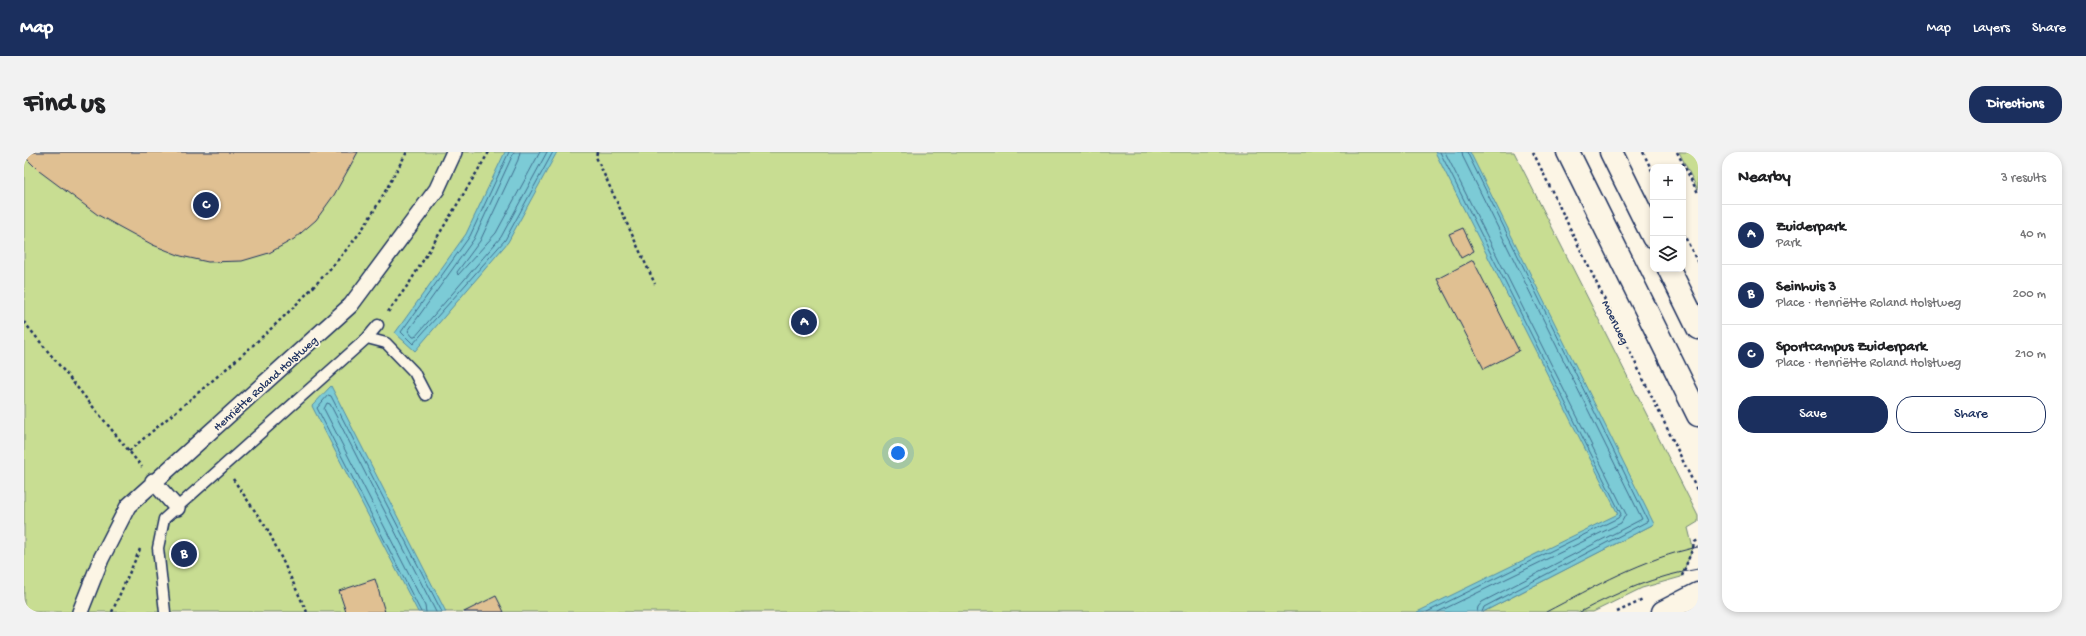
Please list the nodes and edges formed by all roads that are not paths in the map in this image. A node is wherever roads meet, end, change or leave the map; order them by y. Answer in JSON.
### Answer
{"nodes":[{"id":1,"x":454,"y":152,"type":"edge"},
{"id":2,"x":1568,"y":152,"type":"edge"},
{"id":3,"x":1611,"y":152,"type":"edge"},
{"id":4,"x":1653,"y":236,"type":"edge"},
{"id":5,"x":1670,"y":272,"type":"edge"},
{"id":6,"x":378,"y":325,"type":"road end"},
{"id":7,"x":1698,"y":328,"type":"edge"},
{"id":8,"x":367,"y":338,"type":"junction"},
{"id":9,"x":426,"y":395,"type":"dead end"},
{"id":10,"x":1698,"y":415,"type":"edge"},
{"id":11,"x":153,"y":481,"type":"junction"},
{"id":12,"x":177,"y":508,"type":"junction"},
{"id":13,"x":1698,"y":594,"type":"edge"},
{"id":14,"x":80,"y":612,"type":"edge"},
{"id":15,"x":165,"y":612,"type":"edge"},
{"id":16,"x":1663,"y":612,"type":"edge"}],
"edges":[{"from":1,"to":11,"type":"street","name":"Henriëtte Roland Holstweg"},
{"from":2,"to":10,"type":"main road"},
{"from":3,"to":4,"type":"main road"},
{"from":5,"to":7,"type":"main road"},
{"from":6,"to":8,"type":"lane"},
{"from":8,"to":9,"type":"lane"},
{"from":8,"to":12,"type":"lane"},
{"from":11,"to":12,"type":"street"},
{"from":11,"to":14,"type":"street","name":"Henriëtte Roland Holstweg"},
{"from":12,"to":15,"type":"lane"},
{"from":13,"to":16,"type":"main road"}]}
